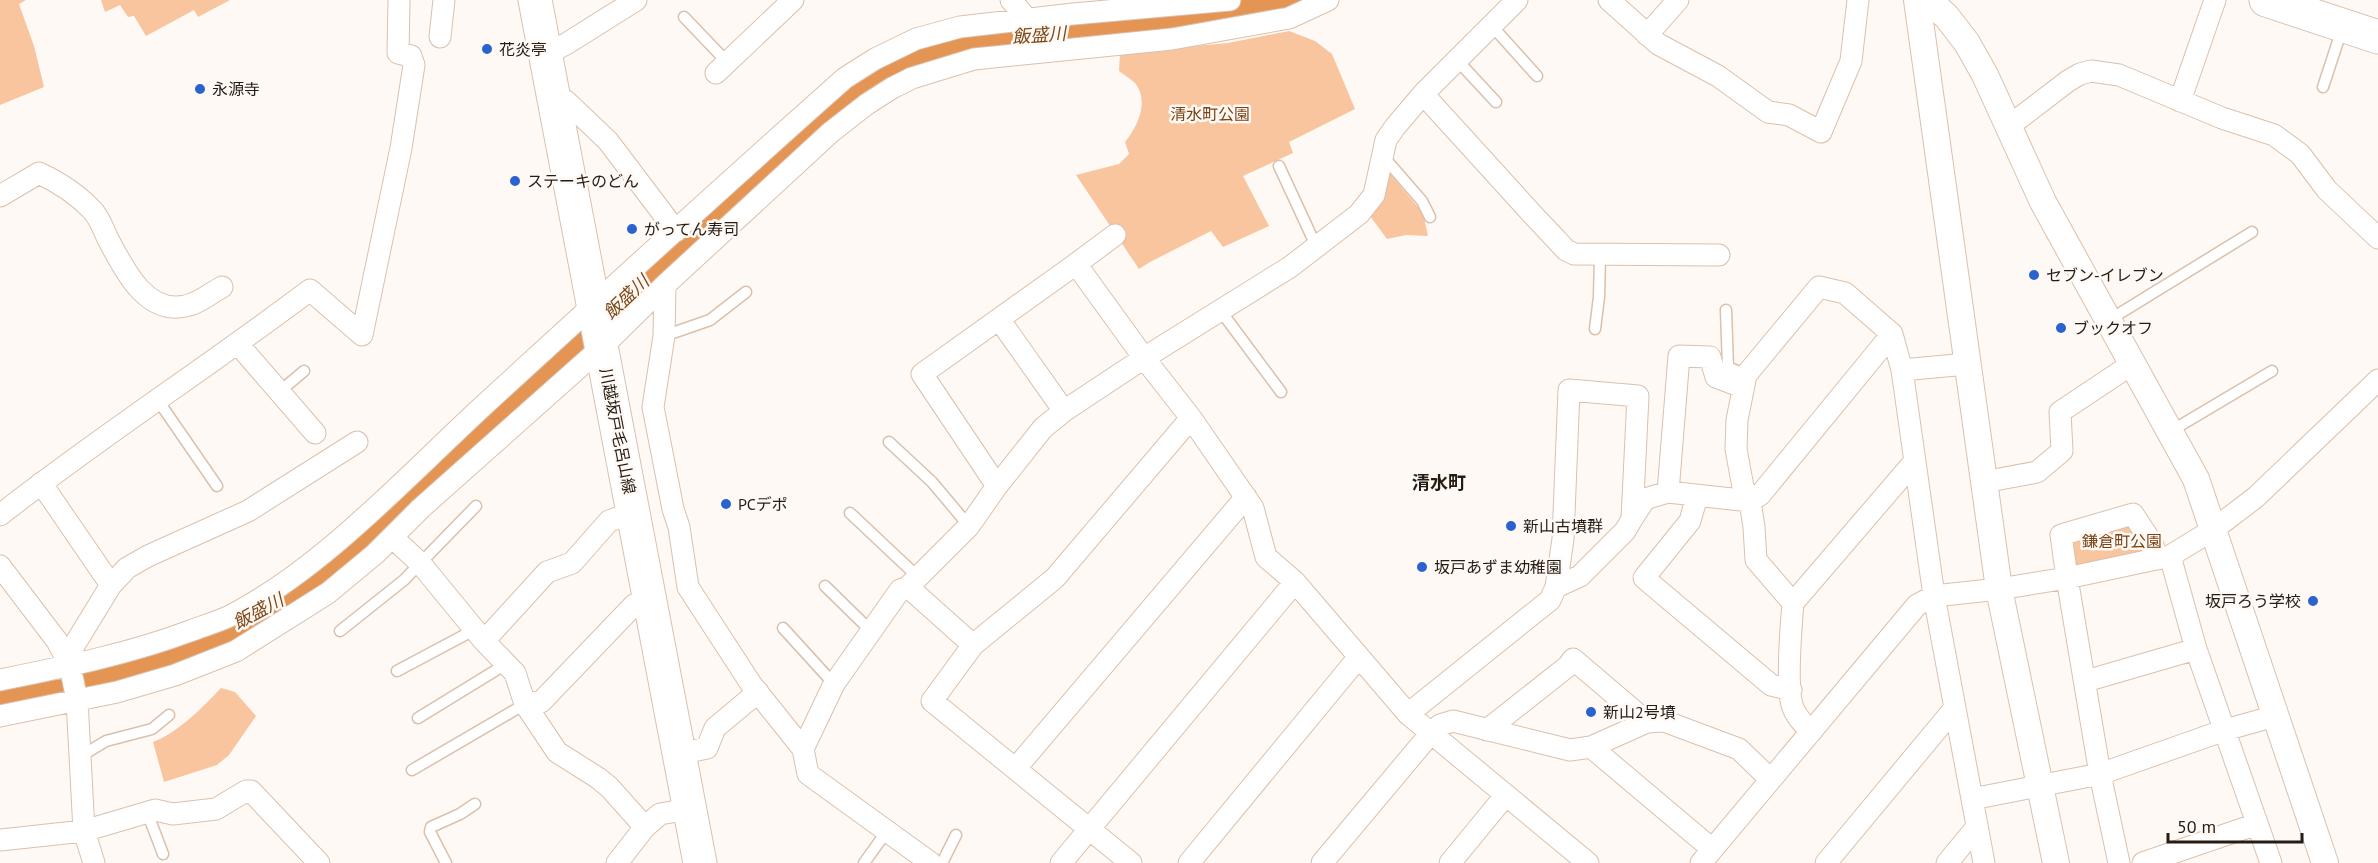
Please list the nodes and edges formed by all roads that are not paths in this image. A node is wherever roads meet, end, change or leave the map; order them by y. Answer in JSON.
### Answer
{"nodes":[{"id":1,"x":399,"y":0,"type":"edge"},
{"id":2,"x":444,"y":0,"type":"edge"},
{"id":3,"x":535,"y":0,"type":"edge"},
{"id":4,"x":636,"y":0,"type":"edge"},
{"id":5,"x":793,"y":0,"type":"edge"},
{"id":6,"x":1011,"y":0,"type":"edge"},
{"id":7,"x":1230,"y":0,"type":"edge"},
{"id":8,"x":1328,"y":0,"type":"edge"},
{"id":9,"x":1517,"y":0,"type":"edge"},
{"id":10,"x":1609,"y":0,"type":"edge"},
{"id":11,"x":1678,"y":0,"type":"edge"},
{"id":12,"x":1858,"y":0,"type":"edge"},
{"id":13,"x":1917,"y":0,"type":"edge"},
{"id":14,"x":1929,"y":0,"type":"edge"},
{"id":15,"x":2215,"y":0,"type":"edge"},
{"id":16,"x":2266,"y":0,"type":"edge"},
{"id":17,"x":684,"y":17,"type":"dead end"},
{"id":18,"x":1073,"y":17,"type":"junction"},
{"id":19,"x":1027,"y":19,"type":"junction"},
{"id":20,"x":1492,"y":26,"type":"junction"},
{"id":21,"x":2343,"y":26,"type":"junction"},
{"id":22,"x":1647,"y":35,"type":"junction"},
{"id":23,"x":440,"y":37,"type":"dead end"},
{"id":24,"x":2378,"y":37,"type":"edge"},
{"id":25,"x":1076,"y":46,"type":"junction"},
{"id":26,"x":546,"y":54,"type":"junction"},
{"id":27,"x":1457,"y":60,"type":"junction"},
{"id":28,"x":722,"y":67,"type":"joint"},
{"id":29,"x":1537,"y":76,"type":"dead end"},
{"id":30,"x":2323,"y":87,"type":"dead end"},
{"id":31,"x":1423,"y":94,"type":"junction"},
{"id":32,"x":2180,"y":101,"type":"junction"},
{"id":33,"x":1496,"y":102,"type":"dead end"},
{"id":34,"x":556,"y":103,"type":"junction"},
{"id":35,"x":2009,"y":126,"type":"junction"},
{"id":36,"x":1382,"y":154,"type":"junction"},
{"id":37,"x":1279,"y":166,"type":"dead end"},
{"id":38,"x":0,"y":196,"type":"edge"},
{"id":39,"x":1430,"y":217,"type":"dead end"},
{"id":40,"x":676,"y":231,"type":"junction"},
{"id":41,"x":2252,"y":232,"type":"dead end"},
{"id":42,"x":1115,"y":235,"type":"dead end"},
{"id":43,"x":2378,"y":238,"type":"edge"},
{"id":44,"x":1317,"y":248,"type":"junction"},
{"id":45,"x":1600,"y":255,"type":"junction"},
{"id":46,"x":1719,"y":255,"type":"dead end"},
{"id":47,"x":1076,"y":264,"type":"junction"},
{"id":48,"x":665,"y":285,"type":"junction"},
{"id":49,"x":222,"y":286,"type":"dead end"},
{"id":50,"x":746,"y":292,"type":"dead end"},
{"id":51,"x":594,"y":304,"type":"junction"},
{"id":52,"x":1220,"y":310,"type":"junction"},
{"id":53,"x":1726,"y":310,"type":"dead end"},
{"id":54,"x":999,"y":318,"type":"junction"},
{"id":55,"x":2108,"y":320,"type":"junction"},
{"id":56,"x":1595,"y":329,"type":"dead end"},
{"id":57,"x":1892,"y":334,"type":"junction"},
{"id":58,"x":664,"y":336,"type":"junction"},
{"id":59,"x":238,"y":344,"type":"junction"},
{"id":60,"x":602,"y":347,"type":"junction"},
{"id":61,"x":1144,"y":358,"type":"junction"},
{"id":62,"x":1967,"y":364,"type":"junction"},
{"id":63,"x":2132,"y":364,"type":"junction"},
{"id":64,"x":1902,"y":370,"type":"junction"},
{"id":65,"x":304,"y":371,"type":"dead end"},
{"id":66,"x":2272,"y":371,"type":"dead end"},
{"id":67,"x":1744,"y":381,"type":"junction"},
{"id":68,"x":2378,"y":381,"type":"edge"},
{"id":69,"x":279,"y":392,"type":"junction"},
{"id":70,"x":1281,"y":392,"type":"dead end"},
{"id":71,"x":158,"y":399,"type":"junction"},
{"id":72,"x":1064,"y":411,"type":"junction"},
{"id":73,"x":1191,"y":418,"type":"junction"},
{"id":74,"x":2171,"y":431,"type":"junction"},
{"id":75,"x":315,"y":433,"type":"dead end"},
{"id":76,"x":889,"y":441,"type":"dead end"},
{"id":77,"x":357,"y":442,"type":"dead end"},
{"id":78,"x":1914,"y":462,"type":"junction"},
{"id":79,"x":1984,"y":482,"type":"junction"},
{"id":80,"x":41,"y":483,"type":"junction"},
{"id":81,"x":217,"y":486,"type":"dead end"},
{"id":82,"x":997,"y":486,"type":"junction"},
{"id":83,"x":1668,"y":492,"type":"junction"},
{"id":84,"x":1697,"y":496,"type":"junction"},
{"id":85,"x":1246,"y":497,"type":"junction"},
{"id":86,"x":1750,"y":501,"type":"junction"},
{"id":87,"x":476,"y":506,"type":"dead end"},
{"id":88,"x":633,"y":512,"type":"junction"},
{"id":89,"x":850,"y":513,"type":"dead end"},
{"id":90,"x":0,"y":515,"type":"edge"},
{"id":91,"x":1632,"y":519,"type":"junction"},
{"id":92,"x":969,"y":526,"type":"junction"},
{"id":93,"x":2214,"y":529,"type":"junction"},
{"id":94,"x":393,"y":537,"type":"junction"},
{"id":95,"x":2164,"y":558,"type":"junction"},
{"id":96,"x":420,"y":563,"type":"junction"},
{"id":97,"x":0,"y":566,"type":"edge"},
{"id":98,"x":2067,"y":578,"type":"junction"},
{"id":99,"x":913,"y":582,"type":"junction"},
{"id":100,"x":1295,"y":582,"type":"junction"},
{"id":101,"x":111,"y":585,"type":"junction"},
{"id":102,"x":825,"y":586,"type":"dead end"},
{"id":103,"x":1556,"y":587,"type":"junction"},
{"id":104,"x":1999,"y":589,"type":"junction"},
{"id":105,"x":1934,"y":596,"type":"junction"},
{"id":106,"x":650,"y":599,"type":"junction"},
{"id":107,"x":1793,"y":603,"type":"junction"},
{"id":108,"x":783,"y":628,"type":"dead end"},
{"id":109,"x":340,"y":631,"type":"dead end"},
{"id":110,"x":871,"y":631,"type":"junction"},
{"id":111,"x":479,"y":636,"type":"junction"},
{"id":112,"x":973,"y":645,"type":"junction"},
{"id":113,"x":2196,"y":649,"type":"junction"},
{"id":114,"x":1358,"y":658,"type":"junction"},
{"id":115,"x":68,"y":661,"type":"junction"},
{"id":116,"x":506,"y":664,"type":"junction"},
{"id":117,"x":397,"y":671,"type":"dead end"},
{"id":118,"x":0,"y":680,"type":"edge"},
{"id":119,"x":2086,"y":681,"type":"junction"},
{"id":120,"x":834,"y":684,"type":"junction"},
{"id":121,"x":1791,"y":690,"type":"junction"},
{"id":122,"x":758,"y":692,"type":"junction"},
{"id":123,"x":77,"y":700,"type":"junction"},
{"id":124,"x":525,"y":704,"type":"junction"},
{"id":125,"x":1954,"y":709,"type":"junction"},
{"id":126,"x":1408,"y":714,"type":"junction"},
{"id":127,"x":170,"y":715,"type":"dead end"},
{"id":128,"x":0,"y":716,"type":"edge"},
{"id":129,"x":2275,"y":716,"type":"junction"},
{"id":130,"x":418,"y":718,"type":"dead end"},
{"id":131,"x":1647,"y":722,"type":"junction"},
{"id":132,"x":1486,"y":730,"type":"junction"},
{"id":133,"x":2225,"y":730,"type":"junction"},
{"id":134,"x":1811,"y":732,"type":"junction"},
{"id":135,"x":1431,"y":733,"type":"junction"},
{"id":136,"x":1592,"y":747,"type":"junction"},
{"id":137,"x":803,"y":749,"type":"junction"},
{"id":138,"x":679,"y":754,"type":"junction"},
{"id":139,"x":81,"y":756,"type":"junction"},
{"id":140,"x":1016,"y":768,"type":"junction"},
{"id":141,"x":412,"y":770,"type":"dead end"},
{"id":142,"x":2100,"y":774,"type":"junction"},
{"id":143,"x":1770,"y":779,"type":"junction"},
{"id":144,"x":2039,"y":786,"type":"junction"},
{"id":145,"x":1505,"y":796,"type":"junction"},
{"id":146,"x":1972,"y":800,"type":"junction"},
{"id":147,"x":475,"y":804,"type":"dead end"},
{"id":148,"x":689,"y":809,"type":"junction"},
{"id":149,"x":147,"y":812,"type":"junction"},
{"id":150,"x":2257,"y":824,"type":"junction"},
{"id":151,"x":645,"y":827,"type":"junction"},
{"id":152,"x":1976,"y":828,"type":"junction"},
{"id":153,"x":1090,"y":829,"type":"junction"},
{"id":154,"x":84,"y":831,"type":"junction"},
{"id":155,"x":888,"y":831,"type":"junction"},
{"id":156,"x":956,"y":835,"type":"dead end"},
{"id":157,"x":0,"y":840,"type":"edge"},
{"id":158,"x":163,"y":854,"type":"dead end"},
{"id":159,"x":1707,"y":856,"type":"edge"},
{"id":160,"x":1582,"y":861,"type":"edge"},
{"id":161,"x":94,"y":863,"type":"edge"},
{"id":162,"x":319,"y":863,"type":"edge"},
{"id":163,"x":447,"y":863,"type":"edge"},
{"id":164,"x":617,"y":863,"type":"edge"},
{"id":165,"x":700,"y":863,"type":"edge"},
{"id":166,"x":864,"y":863,"type":"edge"},
{"id":167,"x":931,"y":863,"type":"edge"},
{"id":168,"x":942,"y":863,"type":"edge"},
{"id":169,"x":1061,"y":863,"type":"edge"},
{"id":170,"x":1131,"y":863,"type":"edge"},
{"id":171,"x":1189,"y":863,"type":"edge"},
{"id":172,"x":1322,"y":863,"type":"edge"},
{"id":173,"x":1450,"y":863,"type":"edge"},
{"id":174,"x":1826,"y":863,"type":"edge"},
{"id":175,"x":1947,"y":863,"type":"edge"},
{"id":176,"x":1984,"y":863,"type":"edge"},
{"id":177,"x":2056,"y":863,"type":"edge"},
{"id":178,"x":2119,"y":863,"type":"edge"},
{"id":179,"x":2142,"y":863,"type":"edge"},
{"id":180,"x":2271,"y":863,"type":"edge"},
{"id":181,"x":2325,"y":863,"type":"edge"}],
"edges":[{"from":1,"to":59,"type":"street"},
{"from":2,"to":23,"type":"street"},
{"from":3,"to":26,"type":"main road","name":"川越坂戸毛呂山線"},
{"from":4,"to":26,"type":"street"},
{"from":5,"to":28,"type":"street"},
{"from":6,"to":19,"type":"street"},
{"from":7,"to":18,"type":"street"},
{"from":8,"to":25,"type":"street"},
{"from":9,"to":20,"type":"street"},
{"from":10,"to":22,"type":"street"},
{"from":11,"to":22,"type":"street"},
{"from":12,"to":22,"type":"street"},
{"from":13,"to":62,"type":"street"},
{"from":14,"to":35,"type":"street"},
{"from":15,"to":32,"type":"street"},
{"from":16,"to":21,"type":"main road"},
{"from":17,"to":28,"type":"lane"},
{"from":18,"to":19,"type":"street"},
{"from":18,"to":25,"type":"street"},
{"from":19,"to":40,"type":"street"},
{"from":20,"to":27,"type":"street"},
{"from":20,"to":29,"type":"lane"},
{"from":21,"to":24,"type":"main road"},
{"from":21,"to":30,"type":"lane"},
{"from":25,"to":48,"type":"street"},
{"from":26,"to":34,"type":"main road","name":"川越坂戸毛呂山線"},
{"from":27,"to":31,"type":"street"},
{"from":27,"to":33,"type":"lane"},
{"from":31,"to":36,"type":"street"},
{"from":31,"to":45,"type":"street"},
{"from":32,"to":35,"type":"street"},
{"from":32,"to":43,"type":"street"},
{"from":34,"to":40,"type":"street"},
{"from":34,"to":51,"type":"main road","name":"川越坂戸毛呂山線"},
{"from":35,"to":55,"type":"street"},
{"from":36,"to":39,"type":"lane"},
{"from":36,"to":44,"type":"street"},
{"from":37,"to":44,"type":"lane"},
{"from":38,"to":49,"type":"street"},
{"from":40,"to":51,"type":"street"},
{"from":41,"to":55,"type":"lane"},
{"from":42,"to":47,"type":"street"},
{"from":44,"to":52,"type":"street"},
{"from":45,"to":46,"type":"street"},
{"from":45,"to":56,"type":"lane"},
{"from":47,"to":54,"type":"street"},
{"from":47,"to":61,"type":"street"},
{"from":48,"to":58,"type":"street"},
{"from":48,"to":60,"type":"street"},
{"from":50,"to":58,"type":"lane"},
{"from":51,"to":60,"type":"main road","name":"川越坂戸毛呂山線"},
{"from":51,"to":115,"type":"street"},
{"from":52,"to":61,"type":"street"},
{"from":52,"to":70,"type":"lane"},
{"from":53,"to":67,"type":"lane"},
{"from":54,"to":72,"type":"street"},
{"from":54,"to":82,"type":"street"},
{"from":55,"to":63,"type":"street"},
{"from":57,"to":64,"type":"street"},
{"from":57,"to":67,"type":"street"},
{"from":57,"to":86,"type":"street"},
{"from":58,"to":122,"type":"street"},
{"from":59,"to":69,"type":"street"},
{"from":59,"to":71,"type":"street"},
{"from":60,"to":88,"type":"main road","name":"川越坂戸毛呂山線"},
{"from":60,"to":94,"type":"street"},
{"from":61,"to":72,"type":"street"},
{"from":61,"to":73,"type":"street"},
{"from":62,"to":64,"type":"street"},
{"from":62,"to":79,"type":"street"},
{"from":63,"to":74,"type":"street"},
{"from":63,"to":79,"type":"street"},
{"from":64,"to":78,"type":"street"},
{"from":65,"to":69,"type":"lane"},
{"from":66,"to":74,"type":"lane"},
{"from":67,"to":83,"type":"street"},
{"from":67,"to":86,"type":"street"},
{"from":68,"to":93,"type":"street"},
{"from":69,"to":75,"type":"street"},
{"from":71,"to":80,"type":"street"},
{"from":71,"to":81,"type":"lane"},
{"from":72,"to":82,"type":"street"},
{"from":73,"to":85,"type":"street"},
{"from":73,"to":112,"type":"street"},
{"from":74,"to":93,"type":"street"},
{"from":76,"to":92,"type":"lane"},
{"from":77,"to":101,"type":"street"},
{"from":78,"to":105,"type":"street"},
{"from":78,"to":107,"type":"street"},
{"from":79,"to":104,"type":"street"},
{"from":80,"to":90,"type":"street"},
{"from":80,"to":101,"type":"street"},
{"from":82,"to":92,"type":"street"},
{"from":83,"to":84,"type":"street"},
{"from":83,"to":91,"type":"street"},
{"from":84,"to":86,"type":"street"},
{"from":84,"to":121,"type":"street"},
{"from":85,"to":100,"type":"street"},
{"from":85,"to":140,"type":"street"},
{"from":86,"to":107,"type":"street"},
{"from":87,"to":96,"type":"lane"},
{"from":88,"to":106,"type":"main road","name":"川越坂戸毛呂山線"},
{"from":88,"to":111,"type":"street"},
{"from":89,"to":99,"type":"lane"},
{"from":91,"to":103,"type":"street"},
{"from":91,"to":103,"type":"street"},
{"from":92,"to":99,"type":"street"},
{"from":93,"to":95,"type":"street"},
{"from":93,"to":129,"type":"street"},
{"from":94,"to":96,"type":"street"},
{"from":94,"to":123,"type":"street"},
{"from":95,"to":98,"type":"street"},
{"from":95,"to":98,"type":"street"},
{"from":95,"to":113,"type":"street"},
{"from":96,"to":109,"type":"lane"},
{"from":96,"to":111,"type":"street"},
{"from":97,"to":115,"type":"street"},
{"from":98,"to":104,"type":"street"},
{"from":98,"to":119,"type":"street"},
{"from":99,"to":110,"type":"street"},
{"from":99,"to":112,"type":"street"},
{"from":100,"to":114,"type":"street"},
{"from":100,"to":153,"type":"street"},
{"from":101,"to":115,"type":"street"},
{"from":102,"to":110,"type":"lane"},
{"from":103,"to":126,"type":"street"},
{"from":104,"to":105,"type":"street"},
{"from":104,"to":144,"type":"street"},
{"from":105,"to":125,"type":"street"},
{"from":105,"to":134,"type":"street"},
{"from":106,"to":124,"type":"street"},
{"from":106,"to":138,"type":"main road","name":"川越坂戸毛呂山線"},
{"from":107,"to":121,"type":"street"},
{"from":108,"to":120,"type":"lane"},
{"from":110,"to":120,"type":"street"},
{"from":111,"to":116,"type":"street"},
{"from":111,"to":117,"type":"lane"},
{"from":112,"to":140,"type":"street"},
{"from":113,"to":119,"type":"street"},
{"from":113,"to":133,"type":"street"},
{"from":114,"to":126,"type":"street"},
{"from":114,"to":171,"type":"street"},
{"from":115,"to":118,"type":"street"},
{"from":115,"to":123,"type":"street"},
{"from":116,"to":124,"type":"street"},
{"from":116,"to":130,"type":"lane"},
{"from":119,"to":142,"type":"street"},
{"from":120,"to":137,"type":"street"},
{"from":121,"to":134,"type":"street"},
{"from":122,"to":137,"type":"street"},
{"from":122,"to":138,"type":"street"},
{"from":123,"to":128,"type":"street"},
{"from":123,"to":139,"type":"street"},
{"from":124,"to":141,"type":"lane"},
{"from":124,"to":151,"type":"street"},
{"from":125,"to":146,"type":"street"},
{"from":125,"to":174,"type":"street"},
{"from":126,"to":135,"type":"street"},
{"from":127,"to":139,"type":"lane"},
{"from":129,"to":133,"type":"street"},
{"from":129,"to":181,"type":"street"},
{"from":131,"to":132,"type":"street"},
{"from":131,"to":136,"type":"street"},
{"from":131,"to":143,"type":"street"},
{"from":132,"to":135,"type":"street"},
{"from":132,"to":136,"type":"street"},
{"from":133,"to":142,"type":"street"},
{"from":133,"to":150,"type":"street"},
{"from":134,"to":143,"type":"street"},
{"from":135,"to":145,"type":"street"},
{"from":135,"to":172,"type":"street"},
{"from":136,"to":159,"type":"street"},
{"from":137,"to":155,"type":"street"},
{"from":138,"to":148,"type":"main road","name":"川越坂戸毛呂山線"},
{"from":139,"to":154,"type":"street"},
{"from":140,"to":153,"type":"street"},
{"from":142,"to":144,"type":"street"},
{"from":142,"to":178,"type":"street"},
{"from":143,"to":159,"type":"street"},
{"from":144,"to":146,"type":"street"},
{"from":144,"to":177,"type":"street"},
{"from":145,"to":160,"type":"street"},
{"from":145,"to":173,"type":"street"},
{"from":146,"to":152,"type":"street"},
{"from":147,"to":163,"type":"lane"},
{"from":148,"to":151,"type":"street"},
{"from":148,"to":165,"type":"main road","name":"川越坂戸毛呂山線"},
{"from":149,"to":154,"type":"street"},
{"from":149,"to":158,"type":"lane"},
{"from":149,"to":162,"type":"street"},
{"from":150,"to":179,"type":"street"},
{"from":150,"to":180,"type":"street"},
{"from":151,"to":164,"type":"street"},
{"from":152,"to":175,"type":"street"},
{"from":152,"to":176,"type":"street"},
{"from":153,"to":169,"type":"street"},
{"from":153,"to":170,"type":"street"},
{"from":154,"to":157,"type":"street"},
{"from":154,"to":161,"type":"street"},
{"from":155,"to":166,"type":"lane"},
{"from":155,"to":167,"type":"street"},
{"from":156,"to":168,"type":"lane"}]}
